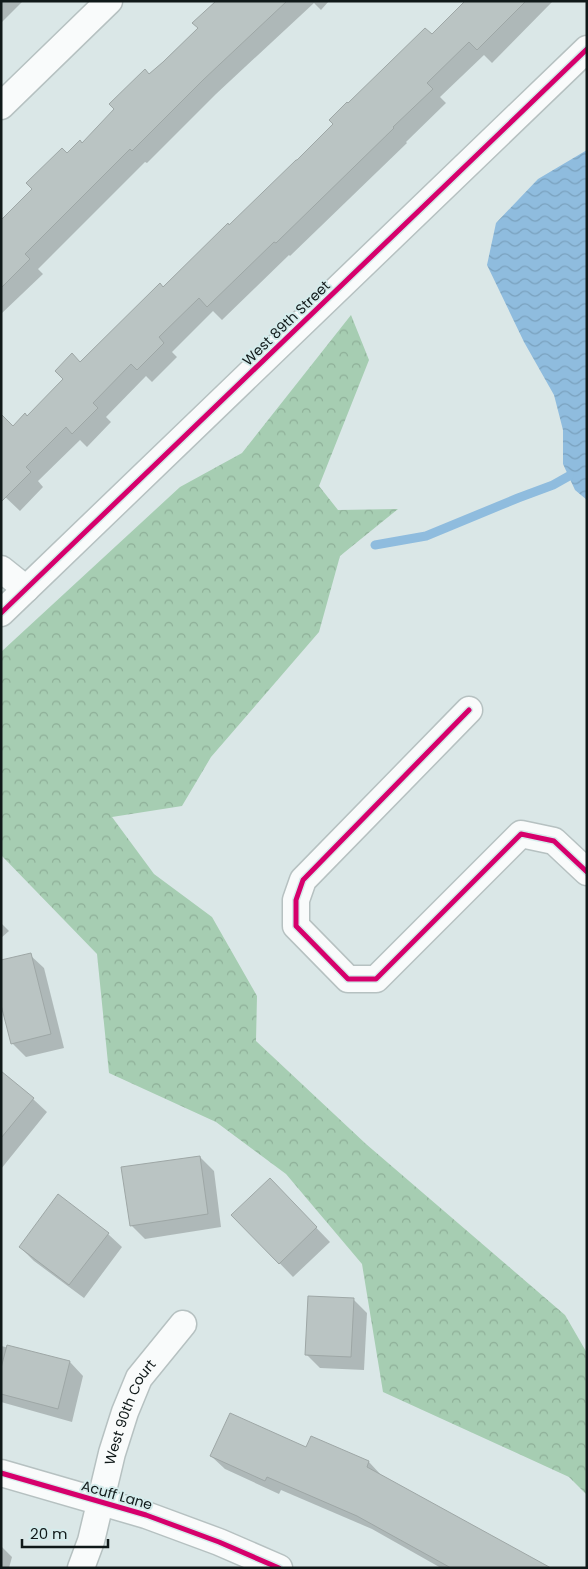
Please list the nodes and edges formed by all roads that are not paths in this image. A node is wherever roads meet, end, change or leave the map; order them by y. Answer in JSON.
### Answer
{"nodes":[{"id":1,"x":109,"y":1,"type":"edge"},
{"id":2,"x":587,"y":49,"type":"edge"},
{"id":3,"x":1,"y":106,"type":"edge"},
{"id":4,"x":1,"y":569,"type":"edge"},
{"id":5,"x":26,"y":589,"type":"junction"},
{"id":6,"x":1,"y":613,"type":"edge"},
{"id":7,"x":469,"y":710,"type":"dead end"},
{"id":8,"x":587,"y":872,"type":"edge"},
{"id":9,"x":183,"y":1324,"type":"dead end"},
{"id":10,"x":1,"y":1473,"type":"edge"},
{"id":11,"x":100,"y":1502,"type":"junction"},
{"id":12,"x":81,"y":1568,"type":"edge"},
{"id":13,"x":279,"y":1568,"type":"edge"}],
"edges":[{"from":1,"to":3,"type":"street"},
{"from":2,"to":5,"type":"street","name":"West 89th Street"},
{"from":4,"to":5,"type":"street"},
{"from":5,"to":6,"type":"street","name":"West 89th Street"},
{"from":7,"to":8,"type":"street"},
{"from":9,"to":11,"type":"street","name":"West 90th Court"},
{"from":10,"to":11,"type":"street","name":"Acuff Lane"},
{"from":11,"to":12,"type":"street","name":"West 90th Court"},
{"from":11,"to":13,"type":"street","name":"Acuff Lane"}]}
